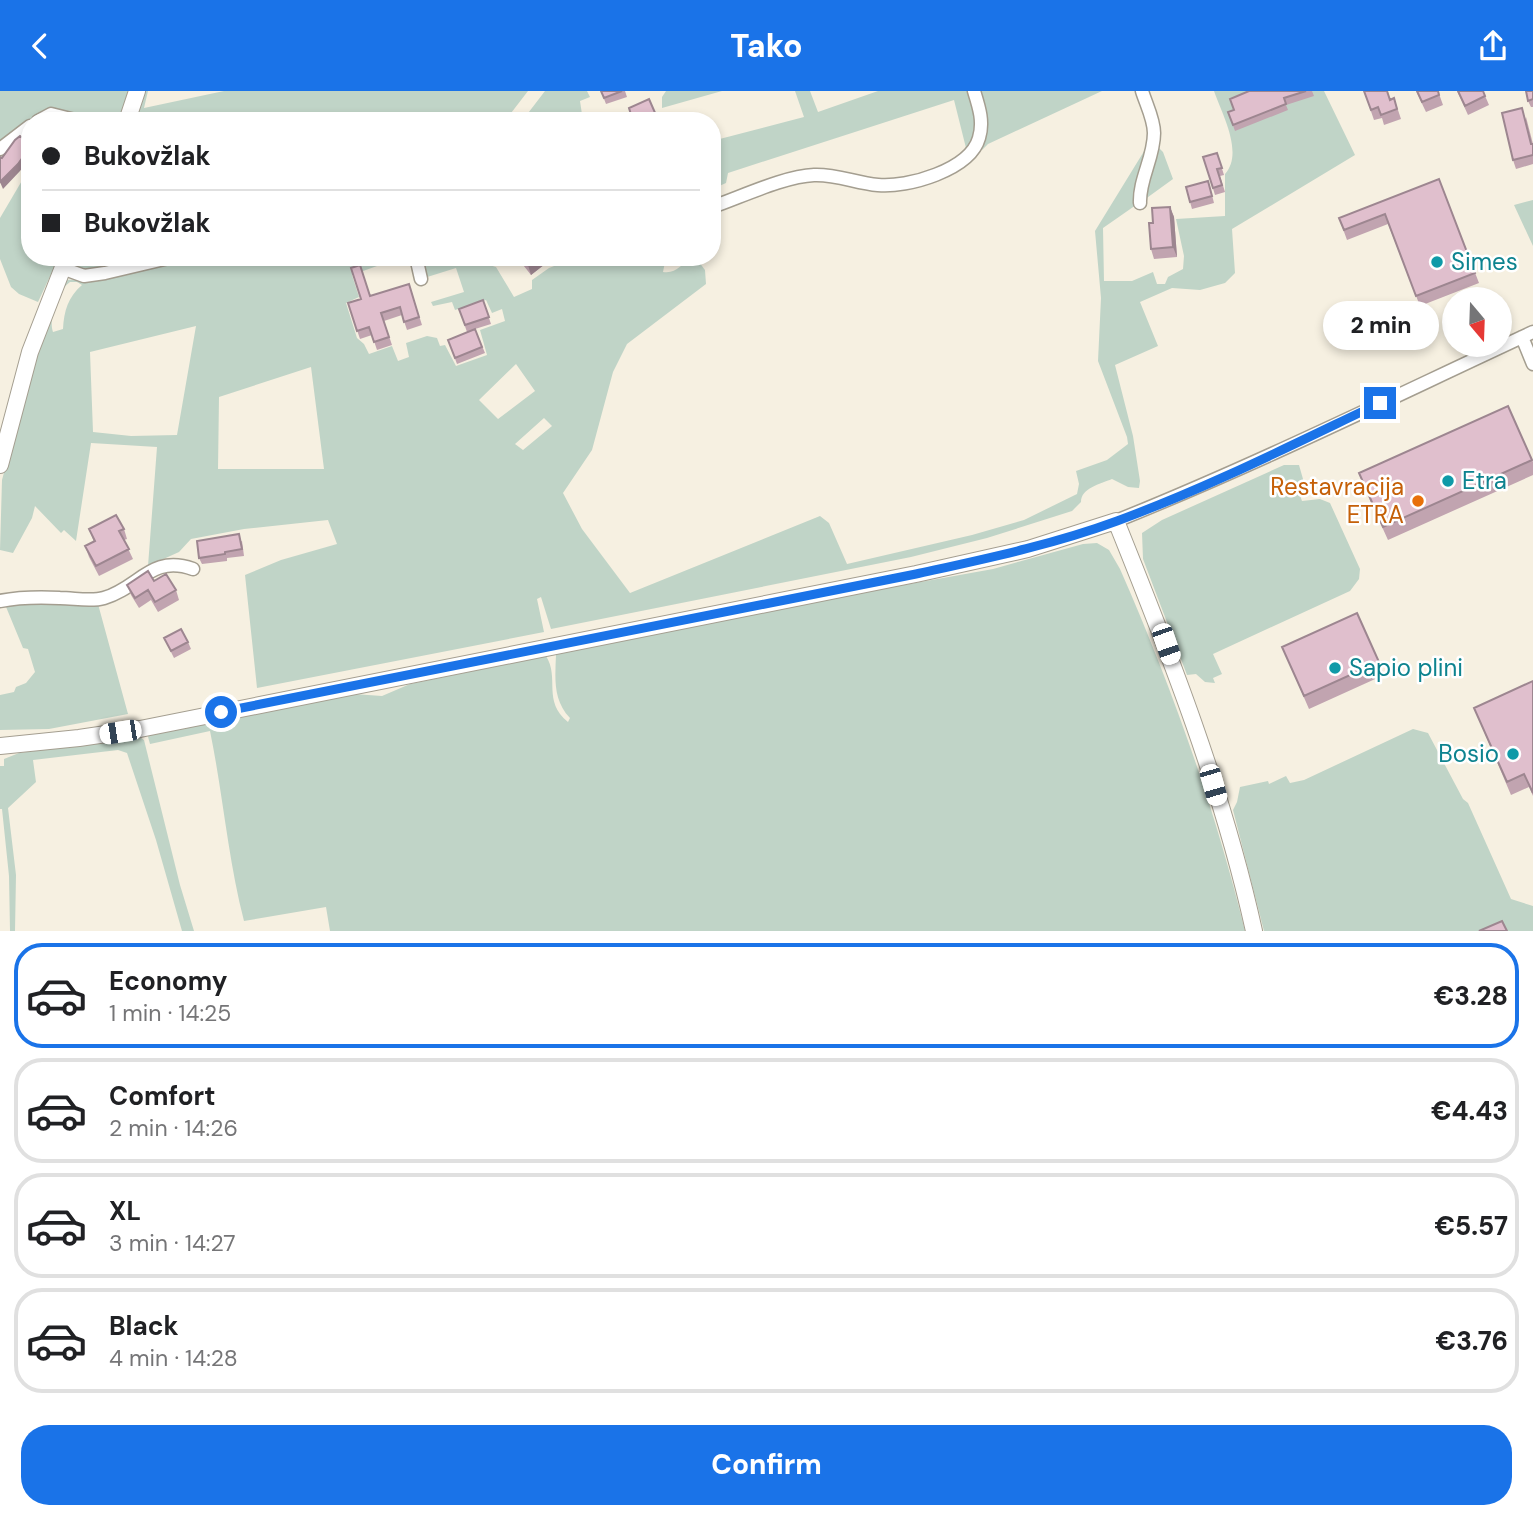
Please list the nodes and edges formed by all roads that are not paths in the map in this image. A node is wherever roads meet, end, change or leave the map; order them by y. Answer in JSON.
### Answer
{"nodes":[{"id":1,"x":137,"y":91,"type":"edge"},
{"id":2,"x":974,"y":91,"type":"edge"},
{"id":3,"x":1142,"y":91,"type":"edge"},
{"id":4,"x":130,"y":112,"type":"edge"},
{"id":5,"x":21,"y":133,"type":"edge"},
{"id":6,"x":0,"y":149,"type":"edge"},
{"id":7,"x":1140,"y":203,"type":"dead end"},
{"id":8,"x":721,"y":204,"type":"edge"},
{"id":9,"x":64,"y":266,"type":"edge"},
{"id":10,"x":69,"y":266,"type":"edge"},
{"id":11,"x":138,"y":266,"type":"edge"},
{"id":12,"x":417,"y":266,"type":"edge"},
{"id":13,"x":421,"y":279,"type":"dead end"},
{"id":14,"x":1528,"y":334,"type":"edge"},
{"id":15,"x":1533,"y":364,"type":"edge"},
{"id":16,"x":0,"y":465,"type":"edge"},
{"id":17,"x":1116,"y":521,"type":"junction"},
{"id":18,"x":193,"y":569,"type":"dead end"},
{"id":19,"x":0,"y":600,"type":"edge"},
{"id":20,"x":0,"y":746,"type":"edge"},
{"id":21,"x":1254,"y":931,"type":"edge"}],
"edges":[{"from":1,"to":4,"type":"main road"},
{"from":2,"to":8,"type":"street"},
{"from":3,"to":7,"type":"street"},
{"from":5,"to":6,"type":"street"},
{"from":9,"to":16,"type":"main road"},
{"from":10,"to":11,"type":"street"},
{"from":12,"to":13,"type":"street"},
{"from":14,"to":15,"type":"street"},
{"from":14,"to":17,"type":"street"},
{"from":17,"to":20,"type":"main road"},
{"from":17,"to":21,"type":"main road"},
{"from":18,"to":19,"type":"street"}]}
